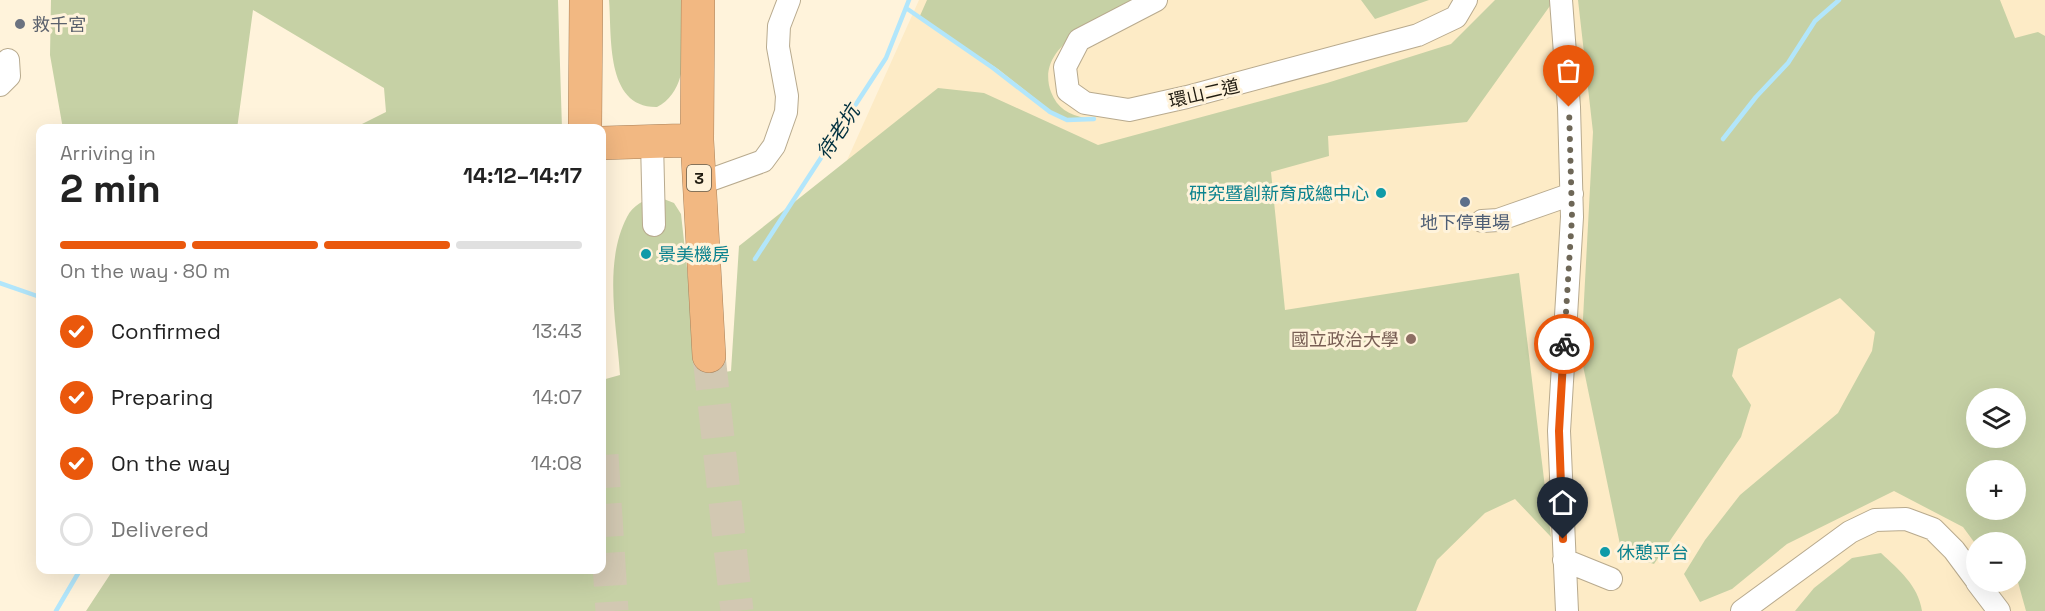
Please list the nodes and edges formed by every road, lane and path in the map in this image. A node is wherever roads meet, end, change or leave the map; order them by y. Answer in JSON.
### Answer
{"nodes":[{"id":1,"x":586,"y":0,"type":"edge"},
{"id":2,"x":698,"y":0,"type":"edge"},
{"id":3,"x":789,"y":0,"type":"edge"},
{"id":4,"x":1156,"y":0,"type":"edge"},
{"id":5,"x":1466,"y":0,"type":"edge"},
{"id":6,"x":1561,"y":0,"type":"edge"},
{"id":7,"x":8,"y":60,"type":"dead end"},
{"id":8,"x":0,"y":85,"type":"edge"},
{"id":9,"x":585,"y":124,"type":"edge"},
{"id":10,"x":696,"y":140,"type":"junction"},
{"id":11,"x":652,"y":142,"type":"junction"},
{"id":12,"x":606,"y":143,"type":"edge"},
{"id":13,"x":699,"y":184,"type":"junction"},
{"id":14,"x":1572,"y":194,"type":"junction"},
{"id":15,"x":1482,"y":221,"type":"dead end"},
{"id":16,"x":654,"y":225,"type":"dead end"},
{"id":17,"x":709,"y":356,"type":"tunnel mouth"},
{"id":18,"x":1564,"y":560,"type":"junction"},
{"id":19,"x":1966,"y":567,"type":"edge"},
{"id":20,"x":1611,"y":579,"type":"dead end"},
{"id":21,"x":1985,"y":592,"type":"edge"},
{"id":22,"x":1567,"y":611,"type":"edge"},
{"id":23,"x":1742,"y":611,"type":"edge"},
{"id":24,"x":1999,"y":611,"type":"edge"}],
"edges":[{"from":1,"to":9,"type":"highway"},
{"from":2,"to":10,"type":"highway","number":"3"},
{"from":3,"to":13,"type":"lane"},
{"from":4,"to":5,"type":"lane","name":"環山二道"},
{"from":6,"to":14,"type":"lane"},
{"from":7,"to":8,"type":"lane"},
{"from":10,"to":11,"type":"highway"},
{"from":10,"to":13,"type":"highway","number":"3"},
{"from":11,"to":12,"type":"highway"},
{"from":11,"to":16,"type":"lane"},
{"from":13,"to":17,"type":"highway","number":"3"},
{"from":14,"to":15,"type":"lane"},
{"from":14,"to":18,"type":"lane"},
{"from":18,"to":20,"type":"lane"},
{"from":18,"to":22,"type":"lane"},
{"from":19,"to":23,"type":"lane"},
{"from":21,"to":24,"type":"lane"}]}
